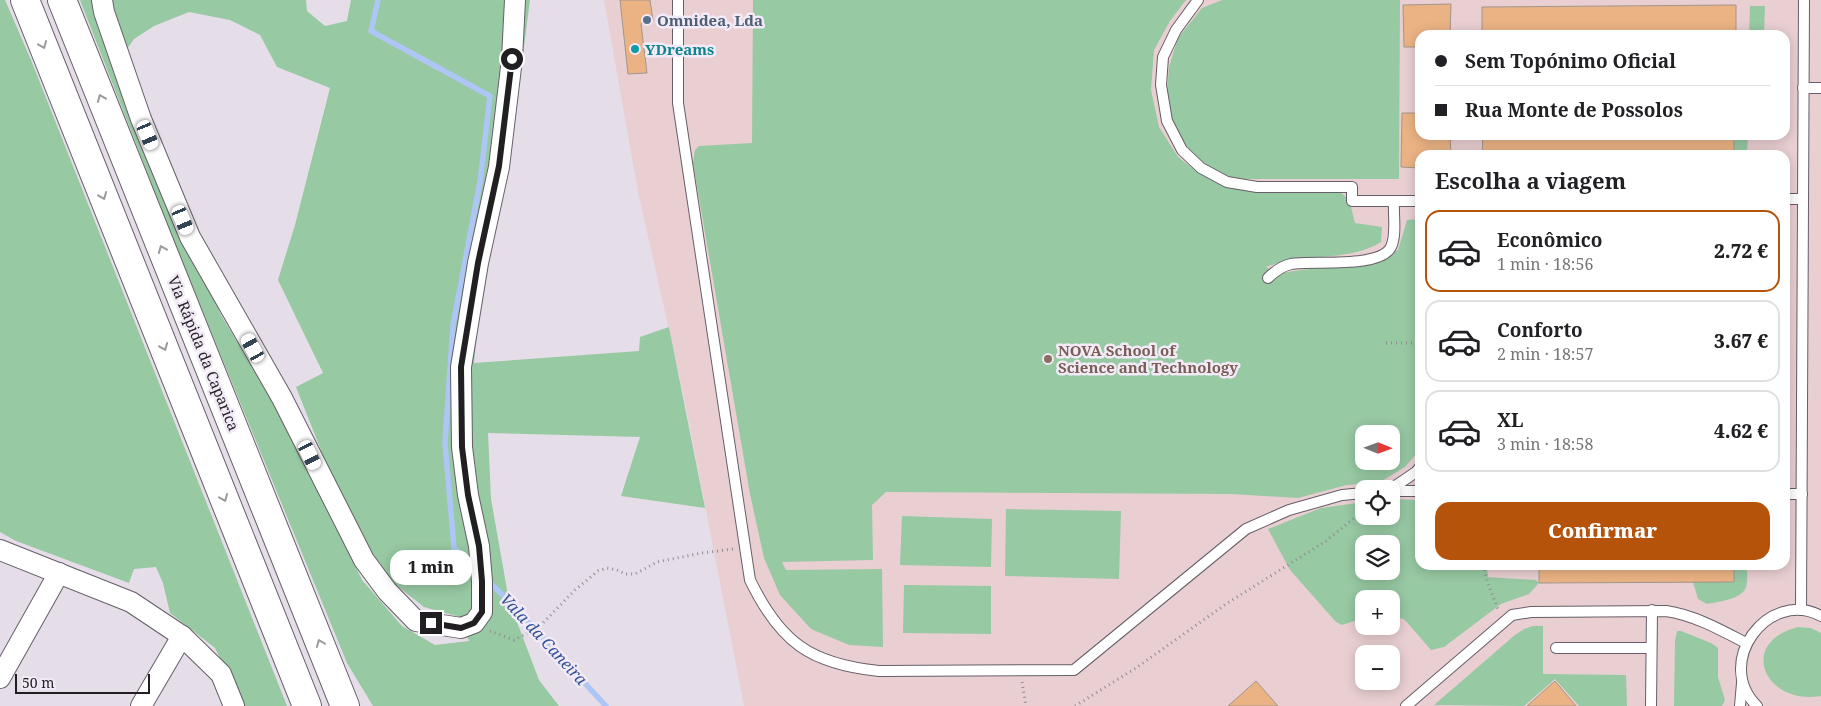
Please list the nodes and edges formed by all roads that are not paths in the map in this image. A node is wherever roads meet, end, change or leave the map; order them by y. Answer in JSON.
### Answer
{"nodes":[{"id":1,"x":25,"y":0,"type":"edge"},
{"id":2,"x":62,"y":0,"type":"edge"},
{"id":3,"x":102,"y":0,"type":"edge"},
{"id":4,"x":515,"y":0,"type":"edge"},
{"id":5,"x":678,"y":0,"type":"edge"},
{"id":6,"x":1198,"y":0,"type":"edge"},
{"id":7,"x":1804,"y":0,"type":"edge"},
{"id":8,"x":1803,"y":88,"type":"junction"},
{"id":9,"x":1821,"y":88,"type":"edge"},
{"id":10,"x":1790,"y":199,"type":"edge"},
{"id":11,"x":1803,"y":199,"type":"junction"},
{"id":12,"x":1394,"y":201,"type":"junction"},
{"id":13,"x":1415,"y":201,"type":"edge"},
{"id":14,"x":1268,"y":278,"type":"dead end"},
{"id":15,"x":1415,"y":473,"type":"edge"},
{"id":16,"x":1400,"y":484,"type":"edge"},
{"id":17,"x":1400,"y":490,"type":"edge"},
{"id":18,"x":1415,"y":491,"type":"edge"},
{"id":19,"x":1355,"y":494,"type":"edge"},
{"id":20,"x":1790,"y":494,"type":"edge"},
{"id":21,"x":1802,"y":494,"type":"junction"},
{"id":22,"x":0,"y":550,"type":"edge"},
{"id":23,"x":59,"y":574,"type":"junction"},
{"id":24,"x":1652,"y":610,"type":"junction"},
{"id":25,"x":1801,"y":610,"type":"junction"},
{"id":26,"x":1821,"y":616,"type":"edge"},
{"id":27,"x":182,"y":636,"type":"junction"},
{"id":28,"x":1746,"y":643,"type":"junction"},
{"id":29,"x":1556,"y":648,"type":"dead end"},
{"id":30,"x":1652,"y":648,"type":"junction"},
{"id":31,"x":0,"y":678,"type":"edge"},
{"id":32,"x":1742,"y":682,"type":"junction"},
{"id":33,"x":345,"y":700,"type":"edge"},
{"id":34,"x":141,"y":706,"type":"edge"},
{"id":35,"x":234,"y":706,"type":"edge"},
{"id":36,"x":307,"y":706,"type":"edge"},
{"id":37,"x":1406,"y":706,"type":"edge"},
{"id":38,"x":1651,"y":706,"type":"edge"},
{"id":39,"x":1740,"y":706,"type":"edge"},
{"id":40,"x":1757,"y":706,"type":"edge"}],
"edges":[{"from":1,"to":36,"type":"highway","one_way":true},
{"from":33,"to":2,"type":"highway","name":"Via Rápida da Caparica","one_way":true},
{"from":3,"to":4,"type":"street"},
{"from":5,"to":19,"type":"lane"},
{"from":6,"to":12,"type":"lane"},
{"from":7,"to":8,"type":"lane"},
{"from":8,"to":9,"type":"lane"},
{"from":8,"to":11,"type":"lane"},
{"from":10,"to":11,"type":"lane"},
{"from":11,"to":21,"type":"lane"},
{"from":12,"to":13,"type":"lane"},
{"from":12,"to":14,"type":"lane"},
{"from":15,"to":16,"type":"lane"},
{"from":17,"to":18,"type":"lane"},
{"from":20,"to":21,"type":"lane"},
{"from":21,"to":25,"type":"lane"},
{"from":22,"to":23,"type":"street"},
{"from":23,"to":27,"type":"street"},
{"from":23,"to":31,"type":"street"},
{"from":24,"to":28,"type":"lane"},
{"from":24,"to":30,"type":"lane"},
{"from":24,"to":37,"type":"lane"},
{"from":25,"to":26,"type":"lane"},
{"from":25,"to":28,"type":"lane"},
{"from":27,"to":34,"type":"street"},
{"from":27,"to":35,"type":"street"},
{"from":28,"to":32,"type":"lane"},
{"from":29,"to":30,"type":"lane"},
{"from":30,"to":38,"type":"lane"},
{"from":32,"to":39,"type":"lane"},
{"from":32,"to":40,"type":"lane"}]}
